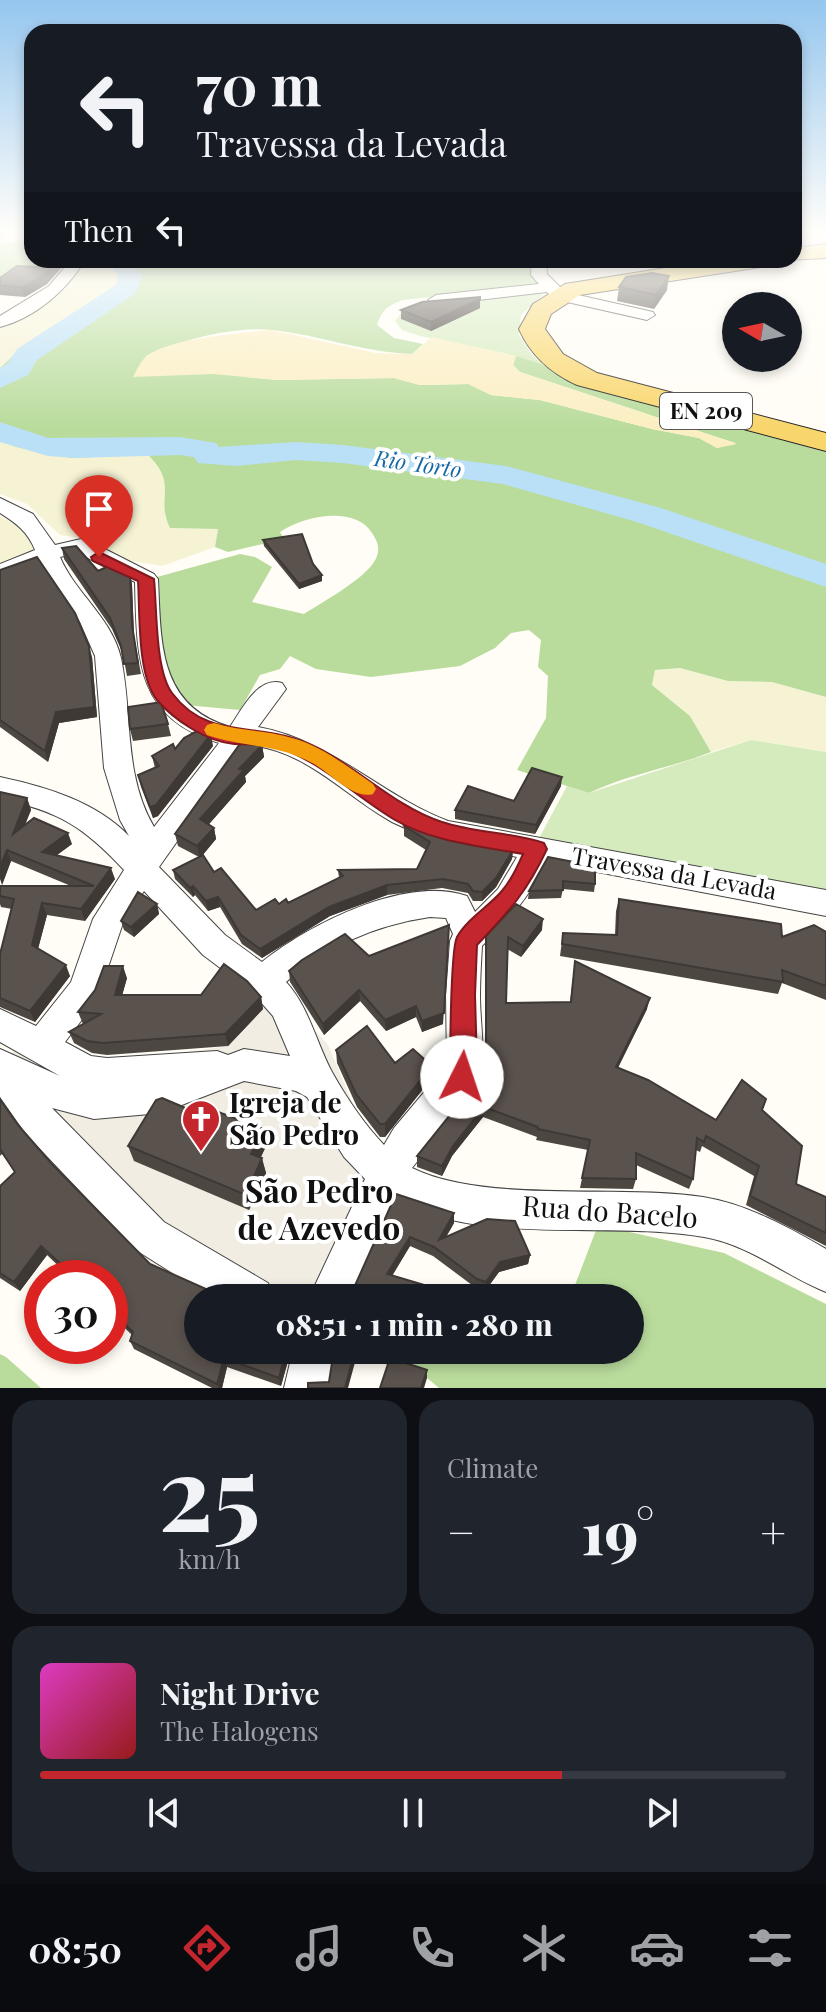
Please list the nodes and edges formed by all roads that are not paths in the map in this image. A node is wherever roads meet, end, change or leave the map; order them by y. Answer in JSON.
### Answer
{"nodes":[{"id":1,"x":42,"y":298,"type":"edge"},
{"id":2,"x":466,"y":298,"type":"edge"},
{"id":3,"x":550,"y":298,"type":"edge"},
{"id":4,"x":582,"y":298,"type":"edge"},
{"id":5,"x":436,"y":300,"type":"edge"},
{"id":6,"x":647,"y":315,"type":"dead end"},
{"id":7,"x":0,"y":322,"type":"edge"},
{"id":8,"x":826,"y":442,"type":"edge"},
{"id":9,"x":0,"y":504,"type":"edge"},
{"id":10,"x":48,"y":553,"type":"junction"},
{"id":11,"x":0,"y":572,"type":"edge"},
{"id":12,"x":273,"y":689,"type":"dead end"},
{"id":13,"x":234,"y":737,"type":"junction"},
{"id":14,"x":0,"y":788,"type":"edge"},
{"id":15,"x":536,"y":849,"type":"junction"},
{"id":16,"x":147,"y":860,"type":"junction"},
{"id":17,"x":826,"y":903,"type":"edge"},
{"id":18,"x":473,"y":932,"type":"junction"},
{"id":19,"x":263,"y":981,"type":"junction"},
{"id":20,"x":0,"y":1024,"type":"edge"},
{"id":21,"x":40,"y":1047,"type":"junction"},
{"id":22,"x":244,"y":1065,"type":"junction"},
{"id":23,"x":0,"y":1067,"type":"edge"},
{"id":24,"x":320,"y":1085,"type":"junction"},
{"id":25,"x":387,"y":1175,"type":"junction"},
{"id":26,"x":826,"y":1272,"type":"edge"},
{"id":27,"x":228,"y":1284,"type":"edge"},
{"id":28,"x":336,"y":1284,"type":"edge"},
{"id":29,"x":311,"y":1364,"type":"edge"},
{"id":30,"x":306,"y":1388,"type":"edge"}],
"edges":[{"from":1,"to":7,"type":"street"},
{"from":2,"to":5,"type":"street"},
{"from":3,"to":8,"type":"main road","number":"EN 209"},
{"from":4,"to":6,"type":"street"},
{"from":9,"to":10,"type":"street"},
{"from":10,"to":11,"type":"street"},
{"from":10,"to":13,"type":"street","name":"Travessa da Levada"},
{"from":10,"to":16,"type":"street"},
{"from":12,"to":13,"type":"street"},
{"from":13,"to":15,"type":"street","name":"Travessa da Levada"},
{"from":13,"to":16,"type":"street"},
{"from":14,"to":16,"type":"street"},
{"from":15,"to":17,"type":"street","name":"Travessa da Levada"},
{"from":15,"to":18,"type":"street"},
{"from":16,"to":19,"type":"street"},
{"from":16,"to":21,"type":"street"},
{"from":18,"to":19,"type":"street"},
{"from":18,"to":25,"type":"street"},
{"from":19,"to":24,"type":"street"},
{"from":20,"to":21,"type":"street"},
{"from":21,"to":22,"type":"street"},
{"from":22,"to":23,"type":"street"},
{"from":22,"to":24,"type":"street"},
{"from":23,"to":27,"type":"street"},
{"from":24,"to":25,"type":"street"},
{"from":25,"to":26,"type":"street","name":"Rua do Bacelo"},
{"from":25,"to":28,"type":"street"},
{"from":29,"to":30,"type":"street"}]}
